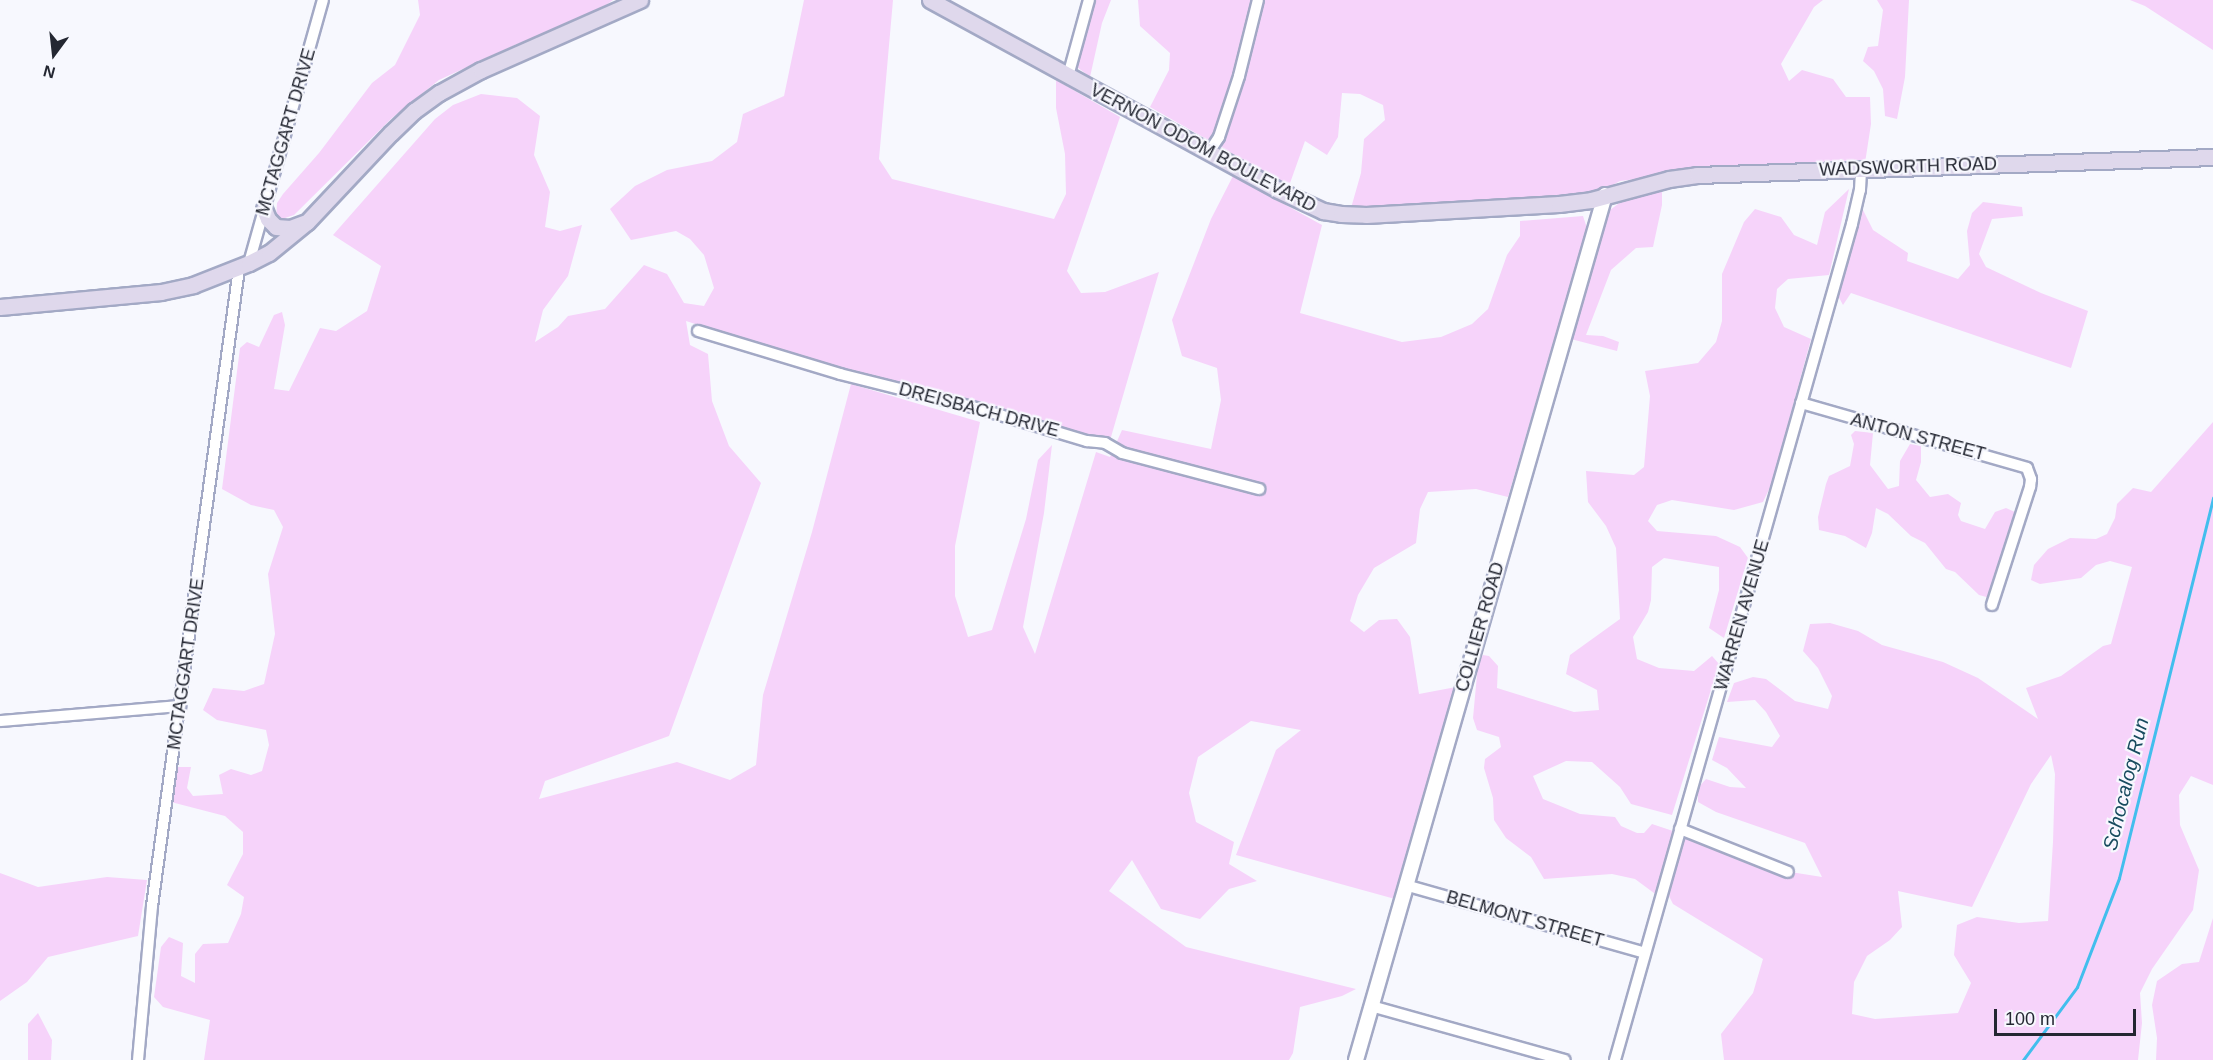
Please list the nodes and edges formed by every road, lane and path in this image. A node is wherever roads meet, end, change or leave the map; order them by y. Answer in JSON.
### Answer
{"nodes":[{"id":1,"x":323,"y":0,"type":"edge"},
{"id":2,"x":640,"y":0,"type":"edge"},
{"id":3,"x":930,"y":0,"type":"edge"},
{"id":4,"x":1089,"y":0,"type":"edge"},
{"id":5,"x":1258,"y":0,"type":"edge"},
{"id":6,"x":1068,"y":76,"type":"junction"},
{"id":7,"x":1209,"y":152,"type":"junction"},
{"id":8,"x":2213,"y":157,"type":"edge"},
{"id":9,"x":1860,"y":169,"type":"junction"},
{"id":10,"x":1605,"y":195,"type":"junction"},
{"id":11,"x":264,"y":209,"type":"junction"},
{"id":12,"x":307,"y":222,"type":"junction"},
{"id":13,"x":244,"y":266,"type":"junction"},
{"id":14,"x":0,"y":307,"type":"edge"},
{"id":15,"x":698,"y":331,"type":"dead end"},
{"id":16,"x":1801,"y":403,"type":"junction"},
{"id":17,"x":1259,"y":489,"type":"dead end"},
{"id":18,"x":1992,"y":605,"type":"dead end"},
{"id":19,"x":180,"y":706,"type":"junction"},
{"id":20,"x":0,"y":721,"type":"edge"},
{"id":21,"x":1680,"y":830,"type":"junction"},
{"id":22,"x":1788,"y":872,"type":"dead end"},
{"id":23,"x":1405,"y":885,"type":"junction"},
{"id":24,"x":1645,"y":953,"type":"junction"},
{"id":25,"x":1371,"y":1006,"type":"junction"},
{"id":26,"x":138,"y":1060,"type":"edge"},
{"id":27,"x":1356,"y":1060,"type":"edge"},
{"id":28,"x":1565,"y":1060,"type":"edge"},
{"id":29,"x":1615,"y":1060,"type":"edge"}],
"edges":[{"from":1,"to":11,"type":"street","name":"MCTAGGART DRIVE"},
{"from":2,"to":12,"type":"main road"},
{"from":3,"to":6,"type":"main road","name":"VERNON ODOM BOULEVARD"},
{"from":4,"to":6,"type":"street"},
{"from":5,"to":7,"type":"street"},
{"from":6,"to":7,"type":"main road","name":"VERNON ODOM BOULEVARD"},
{"from":7,"to":10,"type":"main road","name":"VERNON ODOM BOULEVARD"},
{"from":8,"to":9,"type":"main road","name":"WADSWORTH ROAD"},
{"from":9,"to":10,"type":"main road","name":"WADSWORTH ROAD"},
{"from":9,"to":16,"type":"street","name":"WARREN AVENUE"},
{"from":10,"to":23,"type":"street","name":"COLLIER ROAD"},
{"from":11,"to":12,"type":"main road"},
{"from":11,"to":13,"type":"street","name":"MCTAGGART DRIVE"},
{"from":12,"to":13,"type":"main road"},
{"from":13,"to":14,"type":"main road"},
{"from":13,"to":19,"type":"street","name":"MCTAGGART DRIVE"},
{"from":15,"to":17,"type":"street","name":"DREISBACH DRIVE"},
{"from":16,"to":18,"type":"street","name":"ANTON STREET"},
{"from":16,"to":21,"type":"street","name":"WARREN AVENUE"},
{"from":19,"to":20,"type":"street"},
{"from":19,"to":26,"type":"street","name":"MCTAGGART DRIVE"},
{"from":21,"to":22,"type":"street"},
{"from":21,"to":24,"type":"street","name":"WARREN AVENUE"},
{"from":23,"to":24,"type":"street","name":"BELMONT STREET"},
{"from":23,"to":25,"type":"street","name":"COLLIER ROAD"},
{"from":24,"to":29,"type":"street","name":"WARREN AVENUE"},
{"from":25,"to":27,"type":"street","name":"COLLIER ROAD"},
{"from":25,"to":28,"type":"street"}]}
